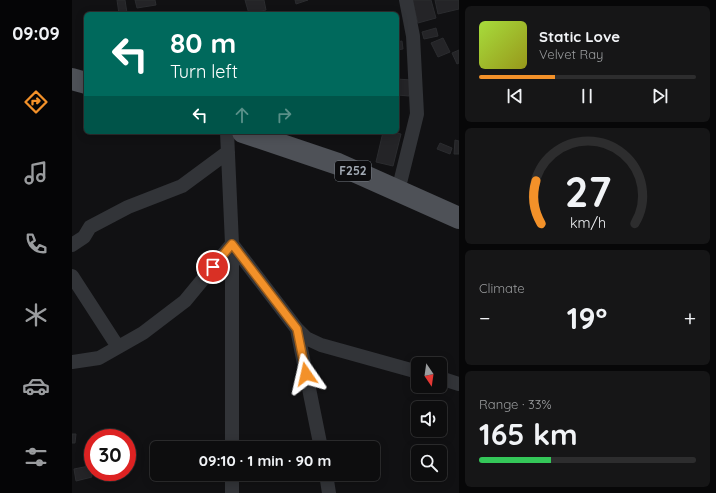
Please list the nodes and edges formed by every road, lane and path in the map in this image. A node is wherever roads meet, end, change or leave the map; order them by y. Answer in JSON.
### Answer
{"nodes":[{"id":1,"x":406,"y":0,"type":"edge"},
{"id":2,"x":72,"y":79,"type":"edge"},
{"id":3,"x":84,"y":82,"type":"edge"},
{"id":4,"x":227,"y":134,"type":"edge"},
{"id":5,"x":249,"y":134,"type":"edge"},
{"id":6,"x":228,"y":152,"type":"junction"},
{"id":7,"x":398,"y":191,"type":"junction"},
{"id":8,"x":459,"y":218,"type":"edge"},
{"id":9,"x":232,"y":244,"type":"junction"},
{"id":10,"x":72,"y":245,"type":"edge"},
{"id":11,"x":72,"y":276,"type":"edge"},
{"id":12,"x":297,"y":329,"type":"junction"},
{"id":13,"x":118,"y":347,"type":"junction"},
{"id":14,"x":72,"y":362,"type":"edge"},
{"id":15,"x":411,"y":370,"type":"edge"},
{"id":16,"x":447,"y":380,"type":"edge"},
{"id":17,"x":459,"y":384,"type":"edge"},
{"id":18,"x":232,"y":441,"type":"edge"},
{"id":19,"x":320,"y":441,"type":"edge"},
{"id":20,"x":232,"y":481,"type":"edge"},
{"id":21,"x":327,"y":481,"type":"edge"},
{"id":22,"x":232,"y":493,"type":"edge"},
{"id":23,"x":329,"y":493,"type":"edge"}],
"edges":[{"from":1,"to":7,"type":"street"},
{"from":2,"to":3,"type":"main road"},
{"from":4,"to":6,"type":"street"},
{"from":5,"to":7,"type":"main road","number":"F252"},
{"from":6,"to":9,"type":"street"},
{"from":6,"to":10,"type":"street"},
{"from":7,"to":8,"type":"main road","number":"F252"},
{"from":9,"to":12,"type":"street"},
{"from":9,"to":13,"type":"street"},
{"from":9,"to":18,"type":"street"},
{"from":11,"to":13,"type":"street"},
{"from":12,"to":15,"type":"street"},
{"from":12,"to":19,"type":"street"},
{"from":13,"to":14,"type":"street"},
{"from":16,"to":17,"type":"street"},
{"from":20,"to":22,"type":"street"},
{"from":21,"to":23,"type":"street"}]}
